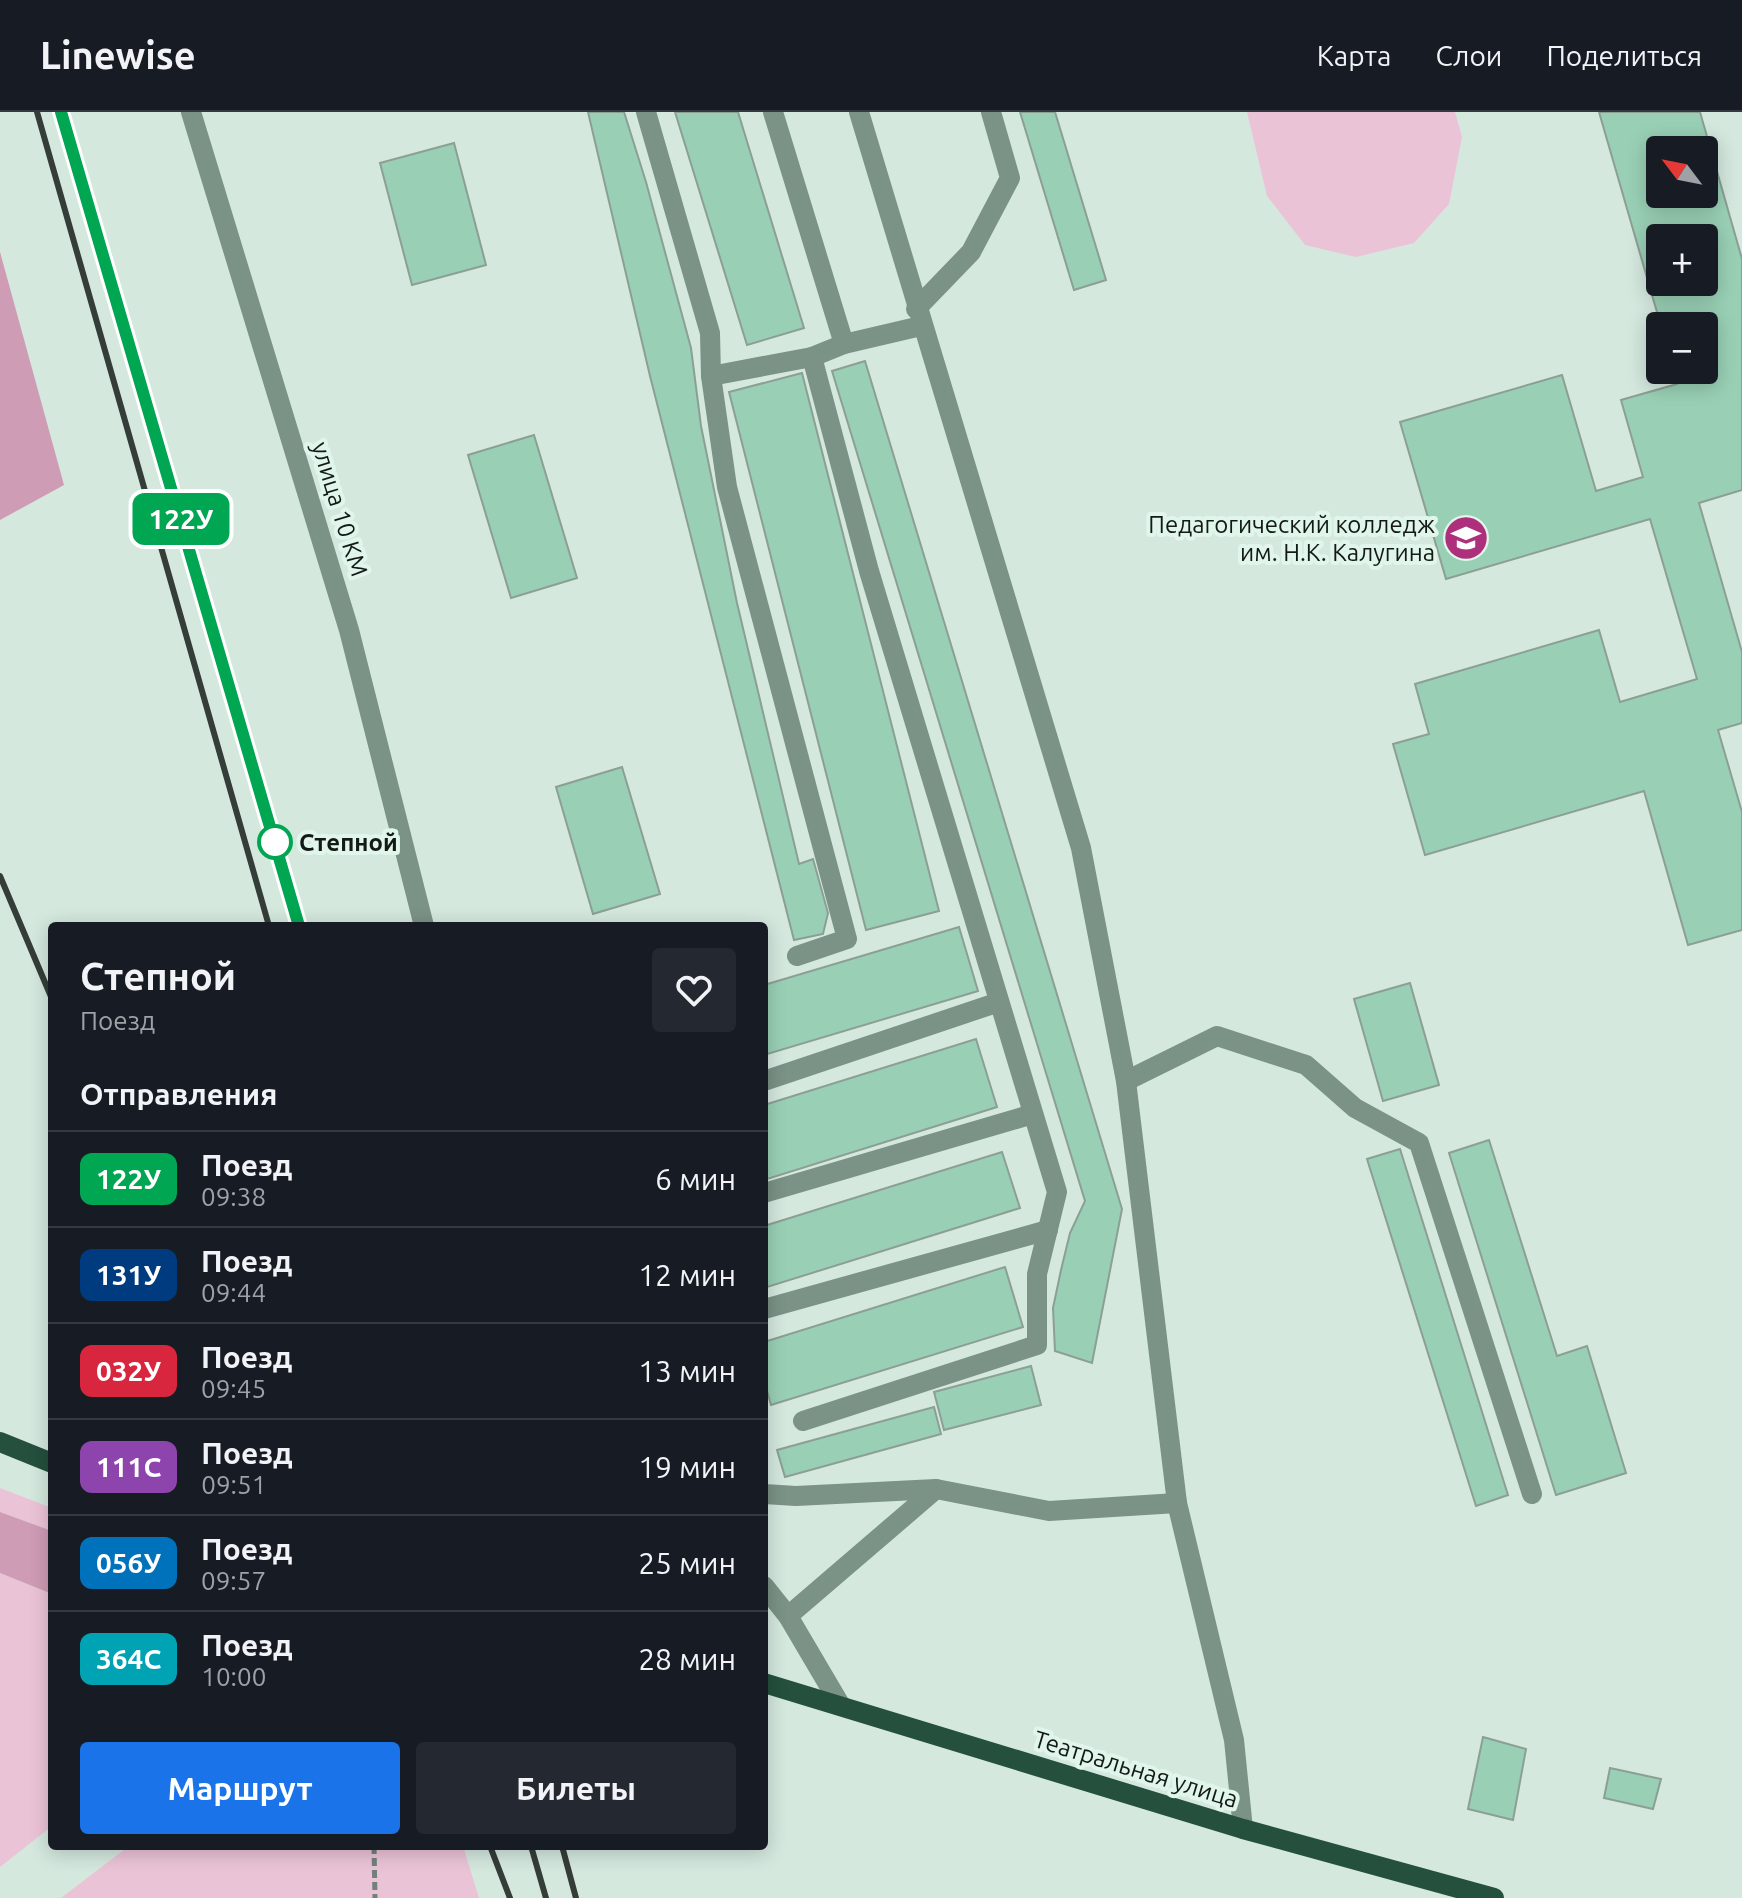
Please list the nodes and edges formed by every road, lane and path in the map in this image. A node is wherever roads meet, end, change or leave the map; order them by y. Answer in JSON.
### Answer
{"nodes":[{"id":1,"x":191,"y":112,"type":"edge"},
{"id":2,"x":646,"y":112,"type":"edge"},
{"id":3,"x":773,"y":112,"type":"edge"},
{"id":4,"x":859,"y":112,"type":"edge"},
{"id":5,"x":991,"y":112,"type":"edge"},
{"id":6,"x":919,"y":318,"type":"junction"},
{"id":7,"x":844,"y":344,"type":"junction"},
{"id":8,"x":812,"y":357,"type":"junction"},
{"id":9,"x":711,"y":376,"type":"junction"},
{"id":10,"x":423,"y":922,"type":"edge"},
{"id":11,"x":797,"y":956,"type":"dead end"},
{"id":12,"x":999,"y":1002,"type":"junction"},
{"id":13,"x":768,"y":1080,"type":"edge"},
{"id":14,"x":1126,"y":1081,"type":"junction"},
{"id":15,"x":1033,"y":1114,"type":"junction"},
{"id":16,"x":768,"y":1192,"type":"edge"},
{"id":17,"x":1048,"y":1230,"type":"junction"},
{"id":18,"x":768,"y":1308,"type":"edge"},
{"id":19,"x":803,"y":1421,"type":"dead end"},
{"id":20,"x":0,"y":1442,"type":"edge"},
{"id":21,"x":48,"y":1461,"type":"edge"},
{"id":22,"x":936,"y":1489,"type":"junction"},
{"id":23,"x":768,"y":1494,"type":"edge"},
{"id":24,"x":1532,"y":1494,"type":"dead end"},
{"id":25,"x":1177,"y":1503,"type":"junction"},
{"id":26,"x":768,"y":1591,"type":"edge"},
{"id":27,"x":788,"y":1616,"type":"junction"},
{"id":28,"x":768,"y":1684,"type":"edge"},
{"id":29,"x":841,"y":1706,"type":"junction"},
{"id":30,"x":1243,"y":1829,"type":"junction"},
{"id":31,"x":374,"y":1850,"type":"edge"},
{"id":32,"x":375,"y":1898,"type":"edge"},
{"id":33,"x":1494,"y":1898,"type":"edge"}],
"edges":[{"from":1,"to":10,"type":"street","name":"улица 10 КМ"},
{"from":2,"to":9,"type":"street"},
{"from":3,"to":7,"type":"street"},
{"from":4,"to":6,"type":"street"},
{"from":5,"to":6,"type":"street"},
{"from":6,"to":7,"type":"street"},
{"from":6,"to":14,"type":"street"},
{"from":7,"to":8,"type":"street"},
{"from":8,"to":9,"type":"street"},
{"from":8,"to":12,"type":"street"},
{"from":9,"to":11,"type":"street"},
{"from":12,"to":13,"type":"street"},
{"from":12,"to":15,"type":"street"},
{"from":14,"to":24,"type":"street"},
{"from":14,"to":25,"type":"street"},
{"from":15,"to":16,"type":"street"},
{"from":15,"to":17,"type":"street"},
{"from":17,"to":18,"type":"street"},
{"from":17,"to":19,"type":"street"},
{"from":20,"to":21,"type":"main road"},
{"from":22,"to":23,"type":"street"},
{"from":22,"to":25,"type":"street"},
{"from":22,"to":27,"type":"street"},
{"from":25,"to":30,"type":"street"},
{"from":26,"to":27,"type":"street"},
{"from":27,"to":29,"type":"street"},
{"from":28,"to":29,"type":"main road","name":"Театральная улица"},
{"from":29,"to":30,"type":"main road","name":"Театральная улица"},
{"from":30,"to":33,"type":"main road","name":"Театральная улица"},
{"from":31,"to":32,"type":"path"}]}
